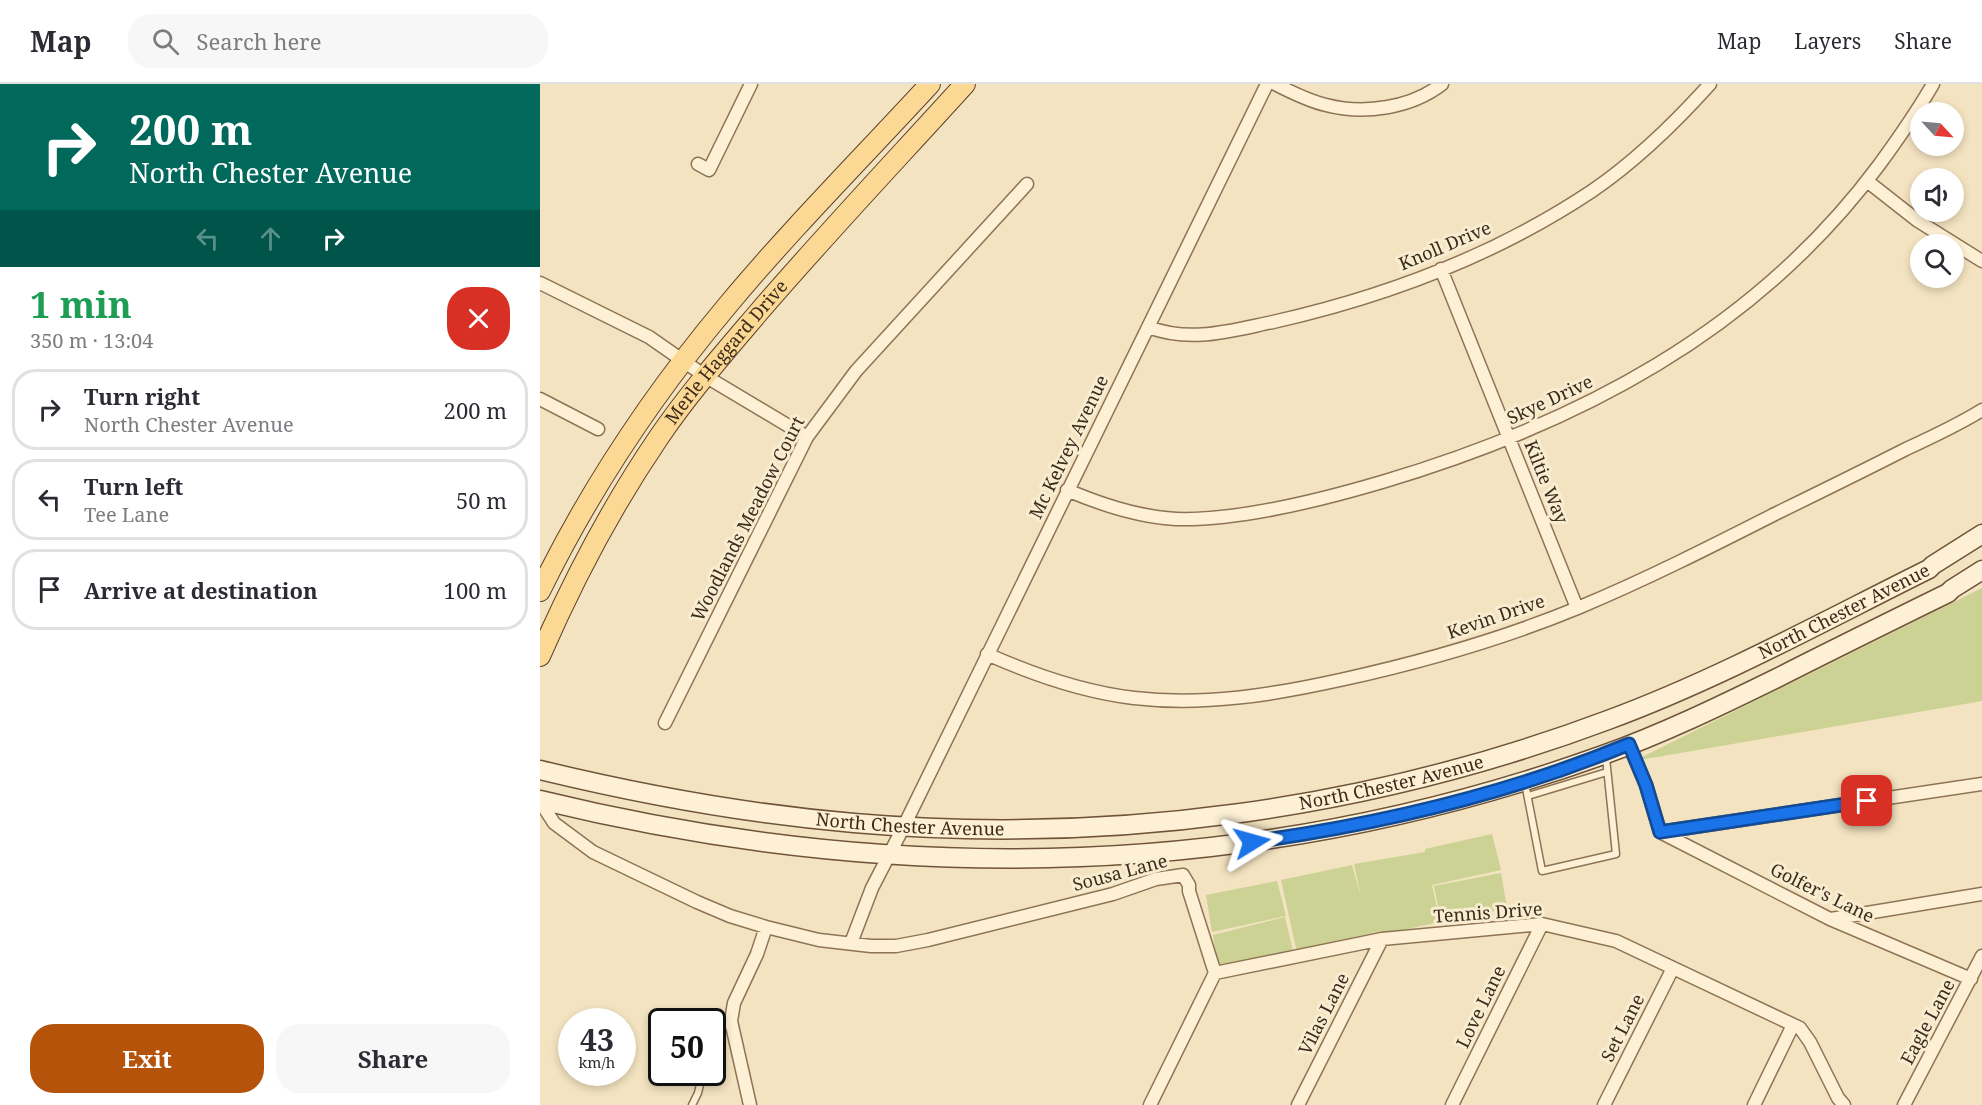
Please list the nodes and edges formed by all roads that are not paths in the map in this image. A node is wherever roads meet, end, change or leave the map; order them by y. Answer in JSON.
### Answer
{"nodes":[{"id":1,"x":751,"y":84,"type":"edge"},
{"id":2,"x":930,"y":84,"type":"edge"},
{"id":3,"x":965,"y":84,"type":"edge"},
{"id":4,"x":1267,"y":84,"type":"edge"},
{"id":5,"x":1275,"y":84,"type":"edge"},
{"id":6,"x":1442,"y":84,"type":"edge"},
{"id":7,"x":1710,"y":84,"type":"edge"},
{"id":8,"x":1933,"y":84,"type":"edge"},
{"id":9,"x":698,"y":164,"type":"dead end"},
{"id":10,"x":1867,"y":181,"type":"junction"},
{"id":11,"x":1027,"y":184,"type":"dead end"},
{"id":12,"x":1982,"y":261,"type":"edge"},
{"id":13,"x":1441,"y":269,"type":"junction"},
{"id":14,"x":540,"y":283,"type":"edge"},
{"id":15,"x":1148,"y":327,"type":"junction"},
{"id":16,"x":683,"y":361,"type":"junction"},
{"id":17,"x":705,"y":376,"type":"junction"},
{"id":18,"x":540,"y":399,"type":"edge"},
{"id":19,"x":1982,"y":410,"type":"edge"},
{"id":20,"x":598,"y":429,"type":"dead end"},
{"id":21,"x":807,"y":437,"type":"junction"},
{"id":22,"x":1509,"y":438,"type":"junction"},
{"id":23,"x":1067,"y":490,"type":"junction"},
{"id":24,"x":1982,"y":534,"type":"edge"},
{"id":25,"x":1982,"y":570,"type":"edge"},
{"id":26,"x":540,"y":591,"type":"edge"},
{"id":27,"x":1577,"y":608,"type":"junction"},
{"id":28,"x":987,"y":654,"type":"junction"},
{"id":29,"x":540,"y":656,"type":"edge"},
{"id":30,"x":665,"y":723,"type":"dead end"},
{"id":31,"x":1559,"y":738,"type":"junction"},
{"id":32,"x":1629,"y":744,"type":"junction"},
{"id":33,"x":1606,"y":763,"type":"junction"},
{"id":34,"x":540,"y":770,"type":"edge"},
{"id":35,"x":1982,"y":784,"type":"edge"},
{"id":36,"x":1526,"y":788,"type":"junction"},
{"id":37,"x":540,"y":801,"type":"edge"},
{"id":38,"x":904,"y":826,"type":"junction"},
{"id":39,"x":1660,"y":832,"type":"junction"},
{"id":40,"x":889,"y":855,"type":"junction"},
{"id":41,"x":1982,"y":894,"type":"edge"},
{"id":42,"x":1830,"y":919,"type":"junction"},
{"id":43,"x":1542,"y":924,"type":"junction"},
{"id":44,"x":766,"y":927,"type":"junction"},
{"id":45,"x":1382,"y":939,"type":"junction"},
{"id":46,"x":851,"y":944,"type":"junction"},
{"id":47,"x":1982,"y":956,"type":"edge"},
{"id":48,"x":1673,"y":968,"type":"junction"},
{"id":49,"x":1215,"y":973,"type":"junction"},
{"id":50,"x":1971,"y":979,"type":"junction"},
{"id":51,"x":731,"y":1021,"type":"junction"},
{"id":52,"x":726,"y":1025,"type":"edge"},
{"id":53,"x":1793,"y":1025,"type":"junction"},
{"id":54,"x":700,"y":1086,"type":"edge"},
{"id":55,"x":692,"y":1105,"type":"edge"},
{"id":56,"x":750,"y":1105,"type":"edge"},
{"id":57,"x":1150,"y":1105,"type":"edge"},
{"id":58,"x":1299,"y":1105,"type":"edge"},
{"id":59,"x":1452,"y":1105,"type":"edge"},
{"id":60,"x":1604,"y":1105,"type":"edge"},
{"id":61,"x":1754,"y":1105,"type":"edge"},
{"id":62,"x":1844,"y":1105,"type":"edge"},
{"id":63,"x":1904,"y":1105,"type":"edge"}],
"edges":[{"from":1,"to":9,"type":"street"},
{"from":2,"to":16,"type":"main road","name":"Merle Haggard Drive"},
{"from":3,"to":17,"type":"main road","name":"Merle Haggard Drive"},
{"from":4,"to":15,"type":"street","name":"Mc Kelvey Avenue"},
{"from":5,"to":6,"type":"street"},
{"from":7,"to":13,"type":"street","name":"Knoll Drive"},
{"from":8,"to":10,"type":"street","name":"Skye Drive"},
{"from":10,"to":12,"type":"street"},
{"from":10,"to":22,"type":"street","name":"Skye Drive"},
{"from":11,"to":21,"type":"street","name":"Woodlands Meadow Court"},
{"from":13,"to":15,"type":"street","name":"Knoll Drive"},
{"from":13,"to":22,"type":"street","name":"Kiltie Way"},
{"from":14,"to":16,"type":"street"},
{"from":15,"to":23,"type":"street","name":"Mc Kelvey Avenue"},
{"from":16,"to":17,"type":"street"},
{"from":16,"to":26,"type":"main road","name":"Merle Haggard Drive"},
{"from":17,"to":21,"type":"street"},
{"from":17,"to":29,"type":"main road","name":"Merle Haggard Drive"},
{"from":18,"to":20,"type":"street"},
{"from":19,"to":27,"type":"street","name":"Kevin Drive"},
{"from":21,"to":30,"type":"street","name":"Woodlands Meadow Court"},
{"from":22,"to":23,"type":"street","name":"Skye Drive"},
{"from":22,"to":27,"type":"street","name":"Kiltie Way"},
{"from":23,"to":28,"type":"street","name":"Mc Kelvey Avenue"},
{"from":24,"to":31,"type":"main road","name":"North Chester Avenue"},
{"from":25,"to":32,"type":"main road","name":"North Chester Avenue"},
{"from":27,"to":28,"type":"street","name":"Kevin Drive"},
{"from":28,"to":38,"type":"street","name":"Mc Kelvey Avenue"},
{"from":31,"to":36,"type":"main road"},
{"from":31,"to":38,"type":"main road","name":"North Chester Avenue"},
{"from":32,"to":33,"type":"main road","name":"North Chester Avenue"},
{"from":32,"to":39,"type":"street"},
{"from":33,"to":36,"type":"main road","name":"North Chester Avenue"},
{"from":33,"to":36,"type":"lane"},
{"from":34,"to":38,"type":"main road","name":"North Chester Avenue"},
{"from":35,"to":39,"type":"street"},
{"from":36,"to":40,"type":"main road","name":"North Chester Avenue"},
{"from":37,"to":40,"type":"main road","name":"North Chester Avenue"},
{"from":37,"to":44,"type":"street"},
{"from":38,"to":40,"type":"street","name":"Mc Kelvey Avenue"},
{"from":39,"to":42,"type":"street","name":"Golfer's Lane"},
{"from":40,"to":46,"type":"street","name":"Mc Kelvey Avenue"},
{"from":41,"to":42,"type":"street"},
{"from":42,"to":50,"type":"street","name":"Golfer's Lane"},
{"from":43,"to":45,"type":"street","name":"Tennis Drive"},
{"from":43,"to":48,"type":"street","name":"Tennis Drive"},
{"from":43,"to":59,"type":"street","name":"Love Lane"},
{"from":44,"to":46,"type":"street"},
{"from":44,"to":51,"type":"street"},
{"from":45,"to":49,"type":"street","name":"Tennis Drive"},
{"from":45,"to":58,"type":"street","name":"Vilas Lane"},
{"from":46,"to":49,"type":"street","name":"Sousa Lane"},
{"from":47,"to":50,"type":"street","name":"Eagle Lane"},
{"from":48,"to":53,"type":"street","name":"Tennis Drive"},
{"from":48,"to":60,"type":"street","name":"Set Lane"},
{"from":49,"to":57,"type":"street"},
{"from":50,"to":63,"type":"street","name":"Eagle Lane"},
{"from":51,"to":52,"type":"lane"},
{"from":51,"to":56,"type":"street"},
{"from":53,"to":61,"type":"street"},
{"from":53,"to":62,"type":"street","name":"Tennis Drive"},
{"from":54,"to":55,"type":"lane"}]}
